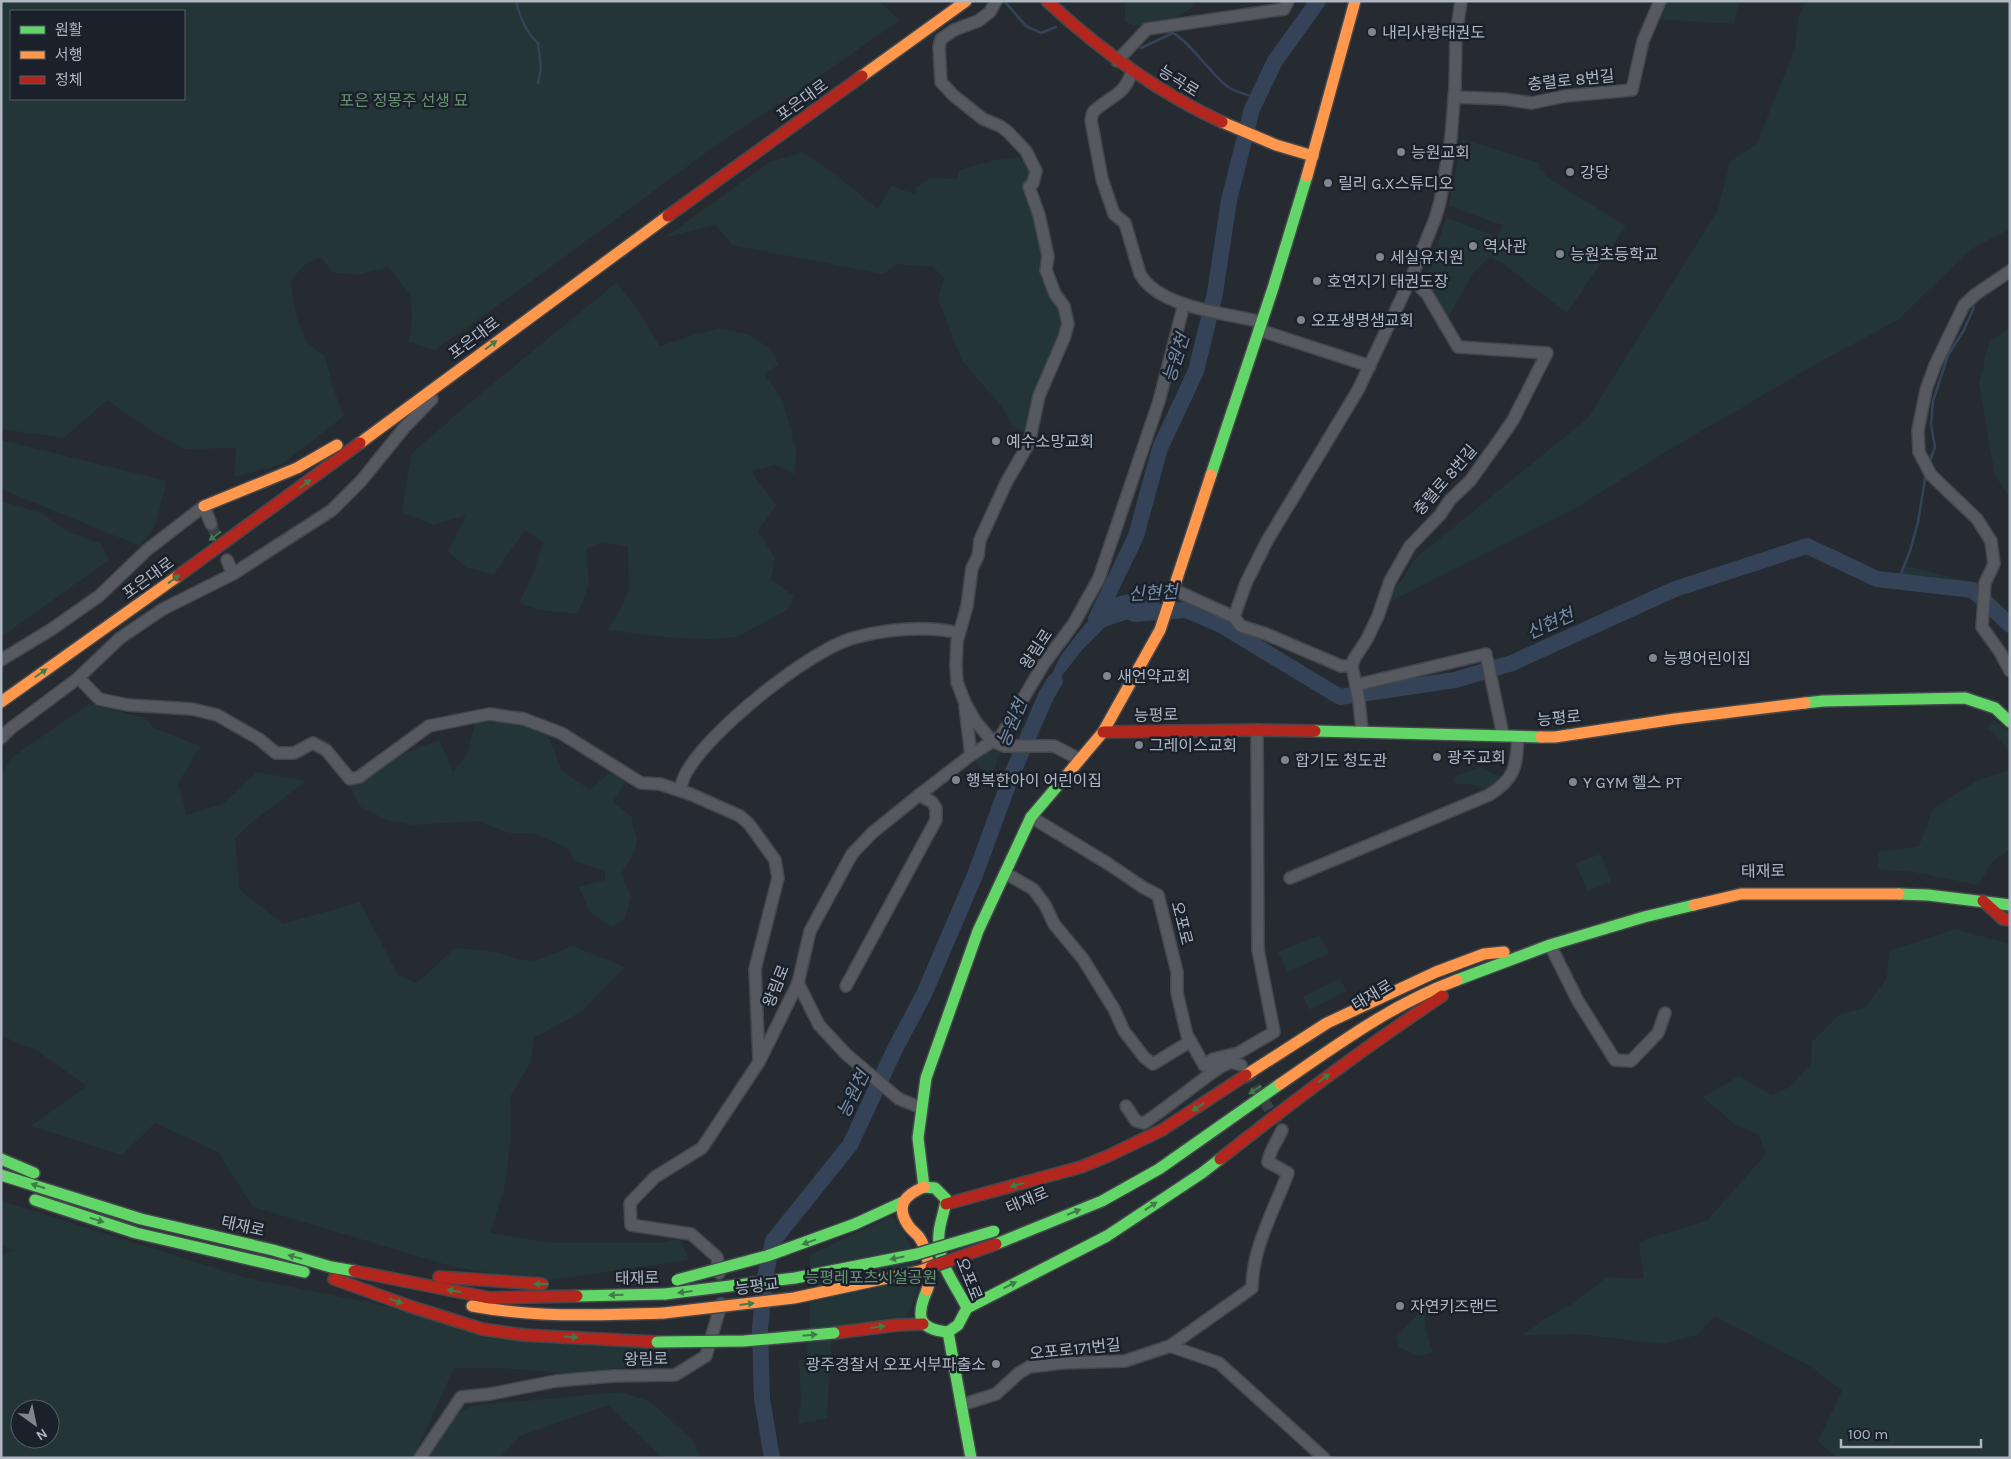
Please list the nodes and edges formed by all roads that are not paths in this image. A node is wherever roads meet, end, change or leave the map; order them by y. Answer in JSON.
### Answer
{"nodes":[{"id":1,"x":947,"y":1,"type":"edge"},
{"id":2,"x":966,"y":1,"type":"edge"},
{"id":3,"x":996,"y":1,"type":"edge"},
{"id":4,"x":1047,"y":1,"type":"edge"},
{"id":5,"x":1288,"y":1,"type":"edge"},
{"id":6,"x":1355,"y":1,"type":"edge"},
{"id":7,"x":1461,"y":1,"type":"edge"},
{"id":8,"x":1660,"y":1,"type":"edge"},
{"id":9,"x":884,"y":46,"type":"dead end"},
{"id":10,"x":1117,"y":61,"type":"junction"},
{"id":11,"x":1132,"y":71,"type":"junction"},
{"id":12,"x":1454,"y":97,"type":"junction"},
{"id":13,"x":1313,"y":156,"type":"junction"},
{"id":14,"x":2010,"y":271,"type":"edge"},
{"id":15,"x":1411,"y":278,"type":"junction"},
{"id":16,"x":1186,"y":305,"type":"junction"},
{"id":17,"x":1261,"y":326,"type":"junction"},
{"id":18,"x":466,"y":364,"type":"junction"},
{"id":19,"x":1370,"y":366,"type":"junction"},
{"id":20,"x":204,"y":506,"type":"junction"},
{"id":21,"x":211,"y":524,"type":"tunnel mouth"},
{"id":22,"x":226,"y":560,"type":"tunnel mouth"},
{"id":23,"x":233,"y":574,"type":"junction"},
{"id":24,"x":1172,"y":589,"type":"junction"},
{"id":25,"x":1234,"y":617,"type":"junction"},
{"id":26,"x":959,"y":633,"type":"junction"},
{"id":27,"x":1,"y":660,"type":"edge"},
{"id":28,"x":1352,"y":666,"type":"junction"},
{"id":29,"x":2010,"y":671,"type":"edge"},
{"id":30,"x":78,"y":678,"type":"junction"},
{"id":31,"x":1356,"y":687,"type":"junction"},
{"id":32,"x":4,"y":697,"type":"edge"},
{"id":33,"x":965,"y":703,"type":"junction"},
{"id":34,"x":2010,"y":722,"type":"edge"},
{"id":35,"x":1257,"y":730,"type":"junction"},
{"id":36,"x":1103,"y":732,"type":"junction"},
{"id":37,"x":1362,"y":732,"type":"junction"},
{"id":38,"x":1503,"y":735,"type":"junction"},
{"id":39,"x":1518,"y":737,"type":"junction"},
{"id":40,"x":1,"y":738,"type":"edge"},
{"id":41,"x":992,"y":741,"type":"junction"},
{"id":42,"x":970,"y":755,"type":"junction"},
{"id":43,"x":1079,"y":760,"type":"junction"},
{"id":44,"x":686,"y":792,"type":"junction"},
{"id":45,"x":920,"y":795,"type":"junction"},
{"id":46,"x":1031,"y":818,"type":"junction"},
{"id":47,"x":1005,"y":873,"type":"junction"},
{"id":48,"x":1290,"y":878,"type":"dead end"},
{"id":49,"x":2010,"y":898,"type":"edge"},
{"id":50,"x":1982,"y":901,"type":"junction"},
{"id":51,"x":2010,"y":905,"type":"edge"},
{"id":52,"x":2010,"y":920,"type":"edge"},
{"id":53,"x":1550,"y":945,"type":"junction"},
{"id":54,"x":1506,"y":956,"type":"junction"},
{"id":55,"x":798,"y":983,"type":"junction"},
{"id":56,"x":846,"y":986,"type":"dead end"},
{"id":57,"x":1665,"y":1013,"type":"dead end"},
{"id":58,"x":1190,"y":1041,"type":"junction"},
{"id":59,"x":759,"y":1062,"type":"junction"},
{"id":60,"x":1204,"y":1065,"type":"junction"},
{"id":61,"x":1242,"y":1065,"type":"dead end"},
{"id":62,"x":1222,"y":1066,"type":"junction"},
{"id":63,"x":1126,"y":1106,"type":"dead end"},
{"id":64,"x":922,"y":1108,"type":"junction"},
{"id":65,"x":1282,"y":1130,"type":"dead end"},
{"id":66,"x":1182,"y":1139,"type":"dead end"},
{"id":67,"x":1,"y":1159,"type":"edge"},
{"id":68,"x":1,"y":1175,"type":"edge"},
{"id":69,"x":924,"y":1186,"type":"junction"},
{"id":70,"x":28,"y":1197,"type":"dead end"},
{"id":71,"x":903,"y":1202,"type":"junction"},
{"id":72,"x":946,"y":1204,"type":"junction"},
{"id":73,"x":141,"y":1219,"type":"junction"},
{"id":74,"x":999,"y":1229,"type":"dead end"},
{"id":75,"x":996,"y":1244,"type":"joint"},
{"id":76,"x":326,"y":1275,"type":"junction"},
{"id":77,"x":672,"y":1280,"type":"dead end"},
{"id":78,"x":549,"y":1284,"type":"dead end"},
{"id":79,"x":967,"y":1308,"type":"junction"},
{"id":80,"x":664,"y":1313,"type":"joint"},
{"id":81,"x":923,"y":1324,"type":"junction"},
{"id":82,"x":948,"y":1332,"type":"junction"},
{"id":83,"x":1170,"y":1346,"type":"junction"},
{"id":84,"x":962,"y":1405,"type":"junction"},
{"id":85,"x":420,"y":1458,"type":"edge"},
{"id":86,"x":971,"y":1458,"type":"edge"},
{"id":87,"x":1324,"y":1458,"type":"edge"}],
"edges":[{"from":1,"to":9,"type":"main road"},
{"from":18,"to":2,"type":"main road","name":"포은대로","one_way":true},
{"from":3,"to":26,"type":"street"},
{"from":4,"to":10,"type":"main road","name":"능곡로"},
{"from":5,"to":10,"type":"street"},
{"from":6,"to":13,"type":"main road"},
{"from":7,"to":12,"type":"street"},
{"from":8,"to":12,"type":"street","name":"충렬로 8번길"},
{"from":10,"to":11,"type":"main road","name":"능곡로"},
{"from":11,"to":13,"type":"main road","name":"능곡로"},
{"from":11,"to":16,"type":"street"},
{"from":12,"to":15,"type":"street"},
{"from":13,"to":17,"type":"main road"},
{"from":14,"to":29,"type":"street"},
{"from":15,"to":19,"type":"street"},
{"from":15,"to":28,"type":"street","name":"충렬로 8번길"},
{"from":16,"to":17,"type":"street"},
{"from":16,"to":41,"type":"street","name":"왕림로"},
{"from":17,"to":19,"type":"street"},
{"from":17,"to":24,"type":"main road"},
{"from":18,"to":23,"type":"street"},
{"from":32,"to":18,"type":"main road","name":"포은대로","one_way":true},
{"from":19,"to":25,"type":"street"},
{"from":20,"to":21,"type":"street"},
{"from":20,"to":27,"type":"street"},
{"from":20,"to":32,"type":"main road","name":"포은대로","one_way":true},
{"from":22,"to":23,"type":"street"},
{"from":23,"to":30,"type":"street"},
{"from":24,"to":25,"type":"street"},
{"from":24,"to":36,"type":"main road"},
{"from":25,"to":28,"type":"street"},
{"from":26,"to":33,"type":"street"},
{"from":26,"to":44,"type":"street"},
{"from":28,"to":31,"type":"street"},
{"from":30,"to":40,"type":"street"},
{"from":30,"to":44,"type":"street"},
{"from":31,"to":37,"type":"street"},
{"from":31,"to":38,"type":"street"},
{"from":33,"to":41,"type":"street"},
{"from":33,"to":42,"type":"street"},
{"from":34,"to":39,"type":"main road","name":"능평로"},
{"from":35,"to":36,"type":"main road","name":"능평로"},
{"from":35,"to":37,"type":"main road","name":"능평로"},
{"from":35,"to":60,"type":"street"},
{"from":36,"to":43,"type":"main road"},
{"from":37,"to":38,"type":"main road","name":"능평로"},
{"from":38,"to":39,"type":"main road","name":"능평로"},
{"from":39,"to":48,"type":"street"},
{"from":41,"to":42,"type":"street","name":"왕림로"},
{"from":41,"to":43,"type":"street"},
{"from":42,"to":45,"type":"street","name":"왕림로"},
{"from":43,"to":46,"type":"main road"},
{"from":44,"to":59,"type":"street"},
{"from":45,"to":55,"type":"street","name":"왕림로"},
{"from":45,"to":56,"type":"street"},
{"from":46,"to":47,"type":"main road"},
{"from":46,"to":58,"type":"street","name":"오포로"},
{"from":47,"to":58,"type":"street"},
{"from":47,"to":64,"type":"main road"},
{"from":49,"to":54,"type":"main road","name":"태재로"},
{"from":50,"to":51,"type":"main road","name":"태재로"},
{"from":50,"to":52,"type":"main road"},
{"from":50,"to":53,"type":"main road","name":"태재로"},
{"from":53,"to":54,"type":"main road","name":"태재로"},
{"from":53,"to":57,"type":"street"},
{"from":54,"to":66,"type":"main road","name":"태재로","one_way":true},
{"from":54,"to":72,"type":"main road","one_way":true},
{"from":75,"to":54,"type":"main road","name":"태재로","one_way":true},
{"from":79,"to":54,"type":"main road","one_way":true},
{"from":55,"to":59,"type":"street","name":"왕림로"},
{"from":55,"to":64,"type":"street"},
{"from":58,"to":60,"type":"street","name":"오포로"},
{"from":59,"to":85,"type":"street","name":"왕림로"},
{"from":60,"to":62,"type":"street"},
{"from":61,"to":62,"type":"street"},
{"from":62,"to":63,"type":"street"},
{"from":64,"to":69,"type":"main road"},
{"from":65,"to":83,"type":"street","name":"오포로171번길"},
{"from":67,"to":73,"type":"main road"},
{"from":73,"to":68,"type":"main road","name":"태재로","one_way":true},
{"from":69,"to":71,"type":"main road"},
{"from":69,"to":72,"type":"main road"},
{"from":70,"to":76,"type":"main road","name":"태재로","one_way":true},
{"from":71,"to":77,"type":"main road","one_way":true,"bridge":true},
{"from":71,"to":81,"type":"main road","name":"오포로"},
{"from":72,"to":79,"type":"main road","name":"오포로"},
{"from":76,"to":73,"type":"main road","name":"태재로","one_way":true},
{"from":74,"to":76,"type":"main road","name":"태재로","one_way":true,"bridge":true},
{"from":80,"to":75,"type":"main road","name":"능평교","one_way":true,"bridge":true},
{"from":78,"to":76,"type":"main road","one_way":true},
{"from":76,"to":80,"type":"main road","name":"태재로"},
{"from":76,"to":81,"type":"main road","one_way":true,"bridge":true},
{"from":79,"to":82,"type":"main road","name":"오포로"},
{"from":81,"to":82,"type":"main road"},
{"from":82,"to":84,"type":"main road"},
{"from":83,"to":84,"type":"street","name":"오포로171번길"},
{"from":83,"to":87,"type":"street"},
{"from":84,"to":86,"type":"main road"}]}
